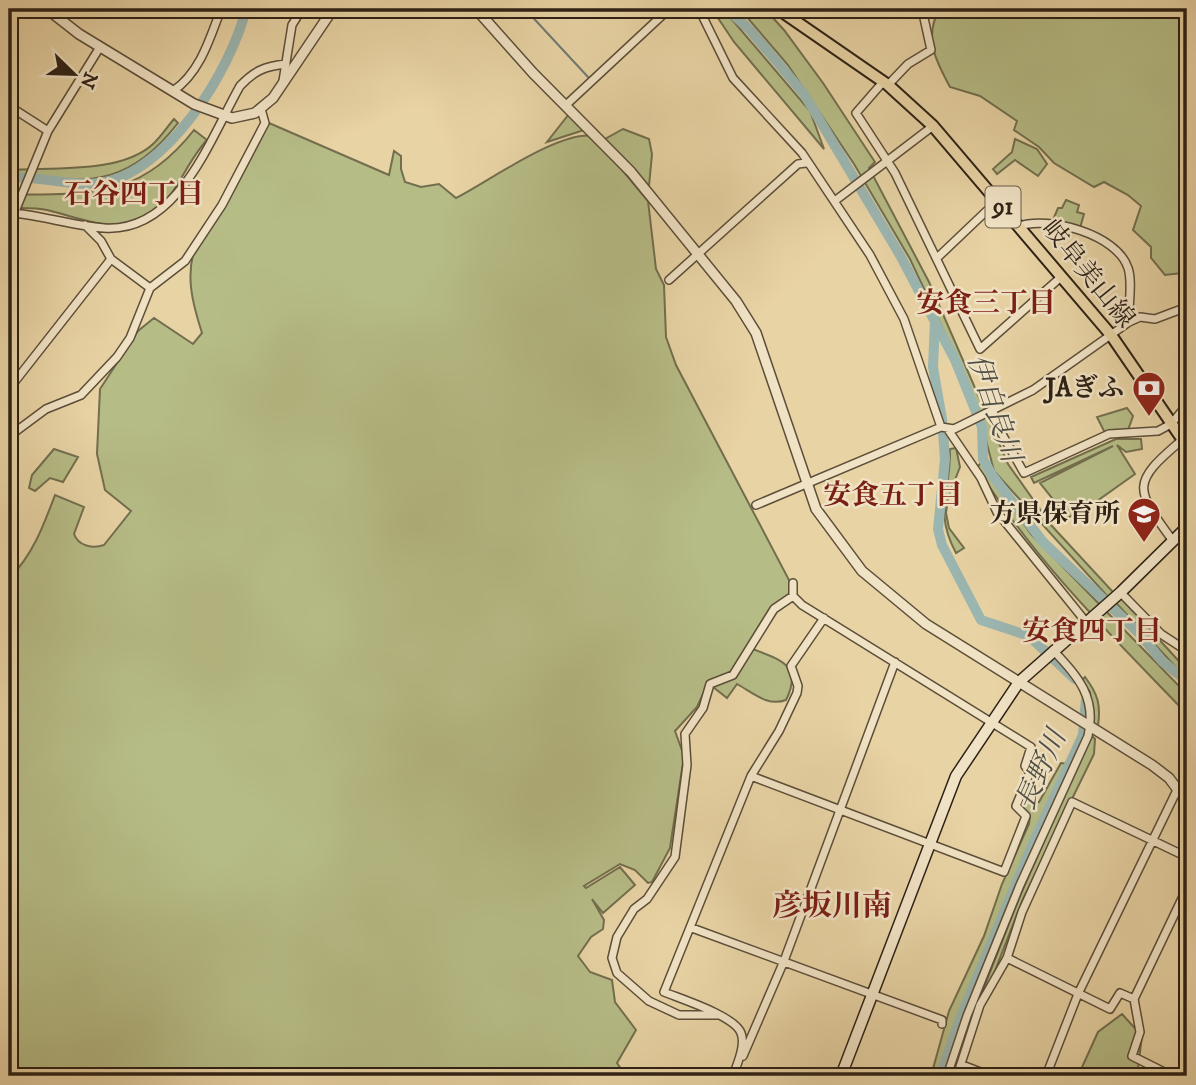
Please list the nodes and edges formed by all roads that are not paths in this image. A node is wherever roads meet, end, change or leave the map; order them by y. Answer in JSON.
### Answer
{"nodes":[{"id":1,"x":47,"y":9,"type":"edge"},
{"id":2,"x":221,"y":9,"type":"edge"},
{"id":3,"x":302,"y":9,"type":"edge"},
{"id":4,"x":333,"y":9,"type":"edge"},
{"id":5,"x":477,"y":9,"type":"edge"},
{"id":6,"x":669,"y":9,"type":"edge"},
{"id":7,"x":699,"y":9,"type":"edge"},
{"id":8,"x":778,"y":9,"type":"edge"},
{"id":9,"x":922,"y":9,"type":"edge"},
{"id":10,"x":100,"y":47,"type":"junction"},
{"id":11,"x":286,"y":64,"type":"junction"},
{"id":12,"x":886,"y":84,"type":"junction"},
{"id":13,"x":284,"y":85,"type":"junction"},
{"id":14,"x":175,"y":92,"type":"junction"},
{"id":15,"x":567,"y":105,"type":"junction"},
{"id":16,"x":9,"y":106,"type":"edge"},
{"id":17,"x":261,"y":109,"type":"junction"},
{"id":18,"x":223,"y":116,"type":"junction"},
{"id":19,"x":933,"y":125,"type":"junction"},
{"id":20,"x":48,"y":131,"type":"junction"},
{"id":21,"x":886,"y":160,"type":"junction"},
{"id":22,"x":806,"y":163,"type":"junction"},
{"id":23,"x":839,"y":198,"type":"junction"},
{"id":24,"x":998,"y":200,"type":"junction"},
{"id":25,"x":13,"y":209,"type":"edge"},
{"id":26,"x":85,"y":225,"type":"junction"},
{"id":27,"x":9,"y":226,"type":"edge"},
{"id":28,"x":1019,"y":226,"type":"junction"},
{"id":29,"x":699,"y":256,"type":"junction"},
{"id":30,"x":937,"y":258,"type":"junction"},
{"id":31,"x":111,"y":259,"type":"junction"},
{"id":32,"x":1061,"y":277,"type":"junction"},
{"id":33,"x":669,"y":280,"type":"dead end"},
{"id":34,"x":150,"y":288,"type":"junction"},
{"id":35,"x":1187,"y":307,"type":"edge"},
{"id":36,"x":1129,"y":322,"type":"junction"},
{"id":37,"x":1111,"y":335,"type":"junction"},
{"id":38,"x":9,"y":388,"type":"edge"},
{"id":39,"x":1187,"y":405,"type":"edge"},
{"id":40,"x":991,"y":411,"type":"junction"},
{"id":41,"x":1171,"y":424,"type":"junction"},
{"id":42,"x":12,"y":429,"type":"edge"},
{"id":43,"x":948,"y":429,"type":"junction"},
{"id":44,"x":1184,"y":443,"type":"edge"},
{"id":45,"x":9,"y":446,"type":"edge"},
{"id":46,"x":807,"y":485,"type":"junction"},
{"id":47,"x":756,"y":505,"type":"dead end"},
{"id":48,"x":1187,"y":527,"type":"edge"},
{"id":49,"x":1173,"y":541,"type":"junction"},
{"id":50,"x":793,"y":583,"type":"dead end"},
{"id":51,"x":1122,"y":594,"type":"junction"},
{"id":52,"x":793,"y":596,"type":"junction"},
{"id":53,"x":824,"y":618,"type":"junction"},
{"id":54,"x":1088,"y":620,"type":"junction"},
{"id":55,"x":1187,"y":651,"type":"edge"},
{"id":56,"x":1050,"y":653,"type":"junction"},
{"id":57,"x":895,"y":662,"type":"junction"},
{"id":58,"x":1019,"y":682,"type":"junction"},
{"id":59,"x":991,"y":720,"type":"junction"},
{"id":60,"x":1089,"y":725,"type":"junction"},
{"id":61,"x":751,"y":776,"type":"junction"},
{"id":62,"x":1178,"y":788,"type":"junction"},
{"id":63,"x":1187,"y":802,"type":"edge"},
{"id":64,"x":839,"y":811,"type":"junction"},
{"id":65,"x":1152,"y":842,"type":"junction"},
{"id":66,"x":929,"y":844,"type":"junction"},
{"id":67,"x":1187,"y":857,"type":"edge"},
{"id":68,"x":1187,"y":888,"type":"edge"},
{"id":69,"x":692,"y":928,"type":"junction"},
{"id":70,"x":1007,"y":958,"type":"junction"},
{"id":71,"x":784,"y":961,"type":"junction"},
{"id":72,"x":873,"y":993,"type":"junction"},
{"id":73,"x":1079,"y":994,"type":"junction"},
{"id":74,"x":1134,"y":999,"type":"junction"},
{"id":75,"x":719,"y":1014,"type":"junction"},
{"id":76,"x":942,"y":1024,"type":"dead end"},
{"id":77,"x":962,"y":1065,"type":"junction"},
{"id":78,"x":734,"y":1076,"type":"edge"},
{"id":79,"x":841,"y":1076,"type":"edge"},
{"id":80,"x":947,"y":1076,"type":"edge"},
{"id":81,"x":957,"y":1076,"type":"edge"},
{"id":82,"x":991,"y":1076,"type":"edge"},
{"id":83,"x":1046,"y":1076,"type":"edge"},
{"id":84,"x":1169,"y":1076,"type":"edge"}],
"edges":[{"from":1,"to":10,"type":"street"},
{"from":2,"to":14,"type":"street"},
{"from":3,"to":11,"type":"street"},
{"from":4,"to":13,"type":"street"},
{"from":5,"to":15,"type":"street"},
{"from":6,"to":15,"type":"street"},
{"from":7,"to":22,"type":"street"},
{"from":8,"to":12,"type":"main road","name":"岐阜美山線","number":"91"},
{"from":9,"to":12,"type":"street"},
{"from":10,"to":14,"type":"street"},
{"from":10,"to":20,"type":"street"},
{"from":11,"to":13,"type":"street"},
{"from":11,"to":18,"type":"street"},
{"from":12,"to":19,"type":"main road","name":"岐阜美山線","number":"91"},
{"from":12,"to":21,"type":"street"},
{"from":13,"to":17,"type":"street"},
{"from":14,"to":18,"type":"street"},
{"from":15,"to":29,"type":"street"},
{"from":16,"to":20,"type":"street"},
{"from":17,"to":18,"type":"street"},
{"from":17,"to":34,"type":"street"},
{"from":18,"to":26,"type":"street"},
{"from":19,"to":21,"type":"street"},
{"from":19,"to":24,"type":"main road","name":"岐阜美山線","number":"91"},
{"from":20,"to":25,"type":"street"},
{"from":21,"to":23,"type":"street"},
{"from":21,"to":30,"type":"street"},
{"from":22,"to":23,"type":"street"},
{"from":22,"to":29,"type":"street"},
{"from":23,"to":43,"type":"street"},
{"from":24,"to":28,"type":"main road","name":"岐阜美山線","number":"91"},
{"from":24,"to":30,"type":"street"},
{"from":25,"to":26,"type":"street"},
{"from":25,"to":27,"type":"street"},
{"from":26,"to":31,"type":"street"},
{"from":28,"to":32,"type":"main road","name":"岐阜美山線","number":"91"},
{"from":28,"to":36,"type":"street"},
{"from":29,"to":33,"type":"street"},
{"from":29,"to":46,"type":"street"},
{"from":30,"to":32,"type":"street"},
{"from":31,"to":34,"type":"street"},
{"from":31,"to":38,"type":"street"},
{"from":32,"to":37,"type":"main road","name":"岐阜美山線","number":"91"},
{"from":34,"to":42,"type":"street"},
{"from":35,"to":36,"type":"street"},
{"from":36,"to":37,"type":"street"},
{"from":37,"to":40,"type":"street"},
{"from":37,"to":41,"type":"main road","name":"岐阜美山線","number":"91"},
{"from":39,"to":41,"type":"street"},
{"from":40,"to":41,"type":"street"},
{"from":40,"to":43,"type":"street"},
{"from":41,"to":44,"type":"main road","name":"岐阜美山線","number":"91"},
{"from":42,"to":45,"type":"street"},
{"from":43,"to":46,"type":"street"},
{"from":43,"to":54,"type":"street"},
{"from":44,"to":49,"type":"street"},
{"from":46,"to":47,"type":"street"},
{"from":46,"to":58,"type":"street"},
{"from":48,"to":49,"type":"main road"},
{"from":49,"to":51,"type":"main road"},
{"from":50,"to":52,"type":"street"},
{"from":51,"to":54,"type":"main road"},
{"from":51,"to":55,"type":"street"},
{"from":52,"to":53,"type":"street"},
{"from":52,"to":75,"type":"street"},
{"from":53,"to":57,"type":"street"},
{"from":53,"to":61,"type":"street"},
{"from":54,"to":56,"type":"main road"},
{"from":56,"to":58,"type":"main road"},
{"from":56,"to":60,"type":"street"},
{"from":57,"to":59,"type":"street"},
{"from":57,"to":64,"type":"street"},
{"from":58,"to":59,"type":"main road"},
{"from":58,"to":60,"type":"street"},
{"from":59,"to":66,"type":"main road"},
{"from":59,"to":66,"type":"street"},
{"from":60,"to":62,"type":"street"},
{"from":60,"to":80,"type":"street"},
{"from":61,"to":64,"type":"street"},
{"from":61,"to":69,"type":"street"},
{"from":62,"to":63,"type":"street"},
{"from":62,"to":65,"type":"street"},
{"from":64,"to":66,"type":"street"},
{"from":64,"to":71,"type":"street"},
{"from":65,"to":67,"type":"street"},
{"from":65,"to":70,"type":"street"},
{"from":65,"to":73,"type":"street"},
{"from":66,"to":72,"type":"main road"},
{"from":68,"to":74,"type":"street"},
{"from":69,"to":71,"type":"street"},
{"from":69,"to":75,"type":"street"},
{"from":70,"to":73,"type":"street"},
{"from":70,"to":77,"type":"street"},
{"from":71,"to":72,"type":"street"},
{"from":71,"to":78,"type":"street"},
{"from":72,"to":76,"type":"street"},
{"from":72,"to":79,"type":"main road"},
{"from":73,"to":74,"type":"street"},
{"from":73,"to":83,"type":"street"},
{"from":74,"to":84,"type":"street"},
{"from":75,"to":78,"type":"street"},
{"from":77,"to":81,"type":"street"},
{"from":77,"to":82,"type":"street"}]}
